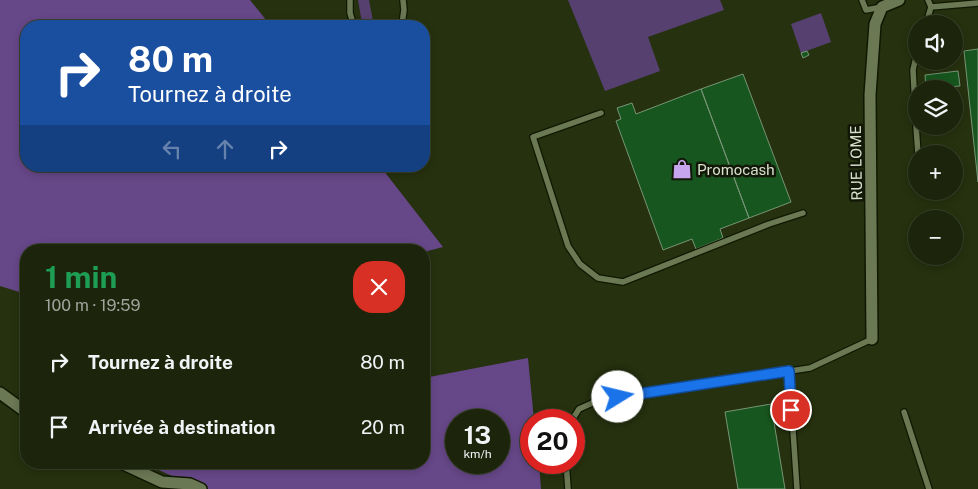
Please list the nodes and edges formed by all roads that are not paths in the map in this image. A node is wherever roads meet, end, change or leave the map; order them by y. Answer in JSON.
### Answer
{"nodes":[{"id":1,"x":350,"y":0,"type":"edge"},
{"id":2,"x":403,"y":0,"type":"edge"},
{"id":3,"x":862,"y":0,"type":"edge"},
{"id":4,"x":899,"y":0,"type":"edge"},
{"id":5,"x":928,"y":0,"type":"edge"},
{"id":6,"x":978,"y":3,"type":"edge"},
{"id":7,"x":882,"y":7,"type":"junction"},
{"id":8,"x":931,"y":7,"type":"junction"},
{"id":9,"x":929,"y":15,"type":"edge"},
{"id":10,"x":352,"y":20,"type":"edge"},
{"id":11,"x":403,"y":20,"type":"edge"},
{"id":12,"x":601,"y":113,"type":"dead end"},
{"id":13,"x":803,"y":213,"type":"dead end"},
{"id":14,"x":872,"y":339,"type":"joint"},
{"id":15,"x":789,"y":371,"type":"junction"},
{"id":16,"x":0,"y":393,"type":"edge"},
{"id":17,"x":20,"y":408,"type":"edge"},
{"id":18,"x":579,"y":409,"type":"edge"},
{"id":19,"x":904,"y":412,"type":"dead end"},
{"id":20,"x":134,"y":469,"type":"edge"},
{"id":21,"x":567,"y":474,"type":"edge"},
{"id":22,"x":201,"y":489,"type":"edge"},
{"id":23,"x":568,"y":489,"type":"edge"},
{"id":24,"x":797,"y":489,"type":"edge"},
{"id":25,"x":929,"y":489,"type":"edge"}],
"edges":[{"from":1,"to":10,"type":"lane"},
{"from":2,"to":11,"type":"lane"},
{"from":3,"to":7,"type":"lane"},
{"from":4,"to":7,"type":"street"},
{"from":5,"to":8,"type":"lane"},
{"from":6,"to":8,"type":"lane"},
{"from":7,"to":14,"type":"street","name":"RUE LOME"},
{"from":8,"to":9,"type":"lane"},
{"from":12,"to":13,"type":"lane"},
{"from":14,"to":15,"type":"lane"},
{"from":15,"to":18,"type":"lane"},
{"from":15,"to":24,"type":"lane"},
{"from":16,"to":17,"type":"street"},
{"from":19,"to":25,"type":"lane"},
{"from":20,"to":22,"type":"street"},
{"from":21,"to":23,"type":"lane"}]}
